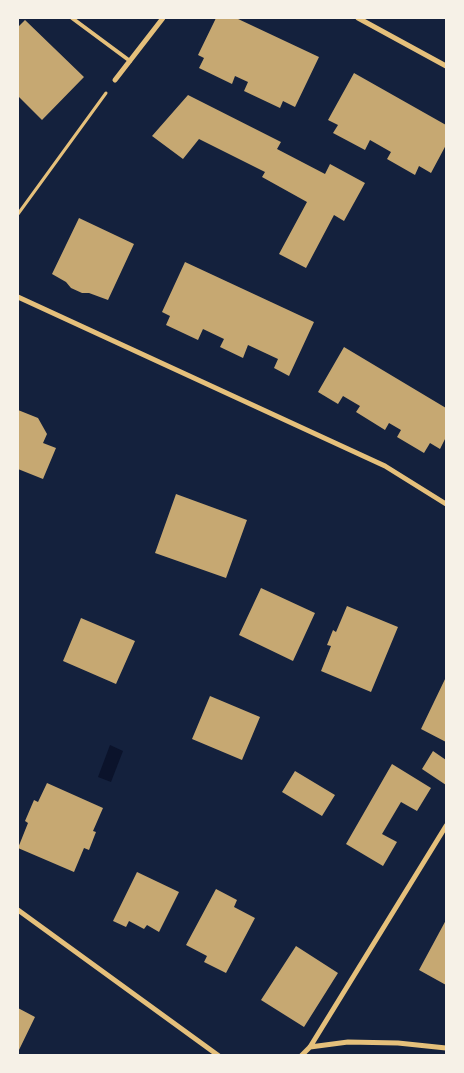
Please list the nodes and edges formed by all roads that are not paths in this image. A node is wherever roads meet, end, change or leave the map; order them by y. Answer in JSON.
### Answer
{"nodes":[{"id":1,"x":72,"y":18,"type":"edge"},
{"id":2,"x":163,"y":18,"type":"edge"},
{"id":3,"x":358,"y":18,"type":"edge"},
{"id":4,"x":130,"y":61,"type":"junction"},
{"id":5,"x":446,"y":66,"type":"edge"},
{"id":6,"x":115,"y":80,"type":"dead end"},
{"id":7,"x":18,"y":297,"type":"edge"},
{"id":8,"x":446,"y":504,"type":"edge"},
{"id":9,"x":446,"y":826,"type":"edge"},
{"id":10,"x":18,"y":910,"type":"edge"},
{"id":11,"x":310,"y":1047,"type":"junction"},
{"id":12,"x":446,"y":1048,"type":"edge"},
{"id":13,"x":219,"y":1056,"type":"edge"},
{"id":14,"x":301,"y":1056,"type":"edge"}],
"edges":[{"from":1,"to":4,"type":"lane"},
{"from":2,"to":4,"type":"street"},
{"from":3,"to":5,"type":"street"},
{"from":4,"to":6,"type":"street"},
{"from":7,"to":8,"type":"street"},
{"from":9,"to":11,"type":"street"},
{"from":10,"to":13,"type":"street"},
{"from":11,"to":12,"type":"street"},
{"from":11,"to":14,"type":"street"}]}
